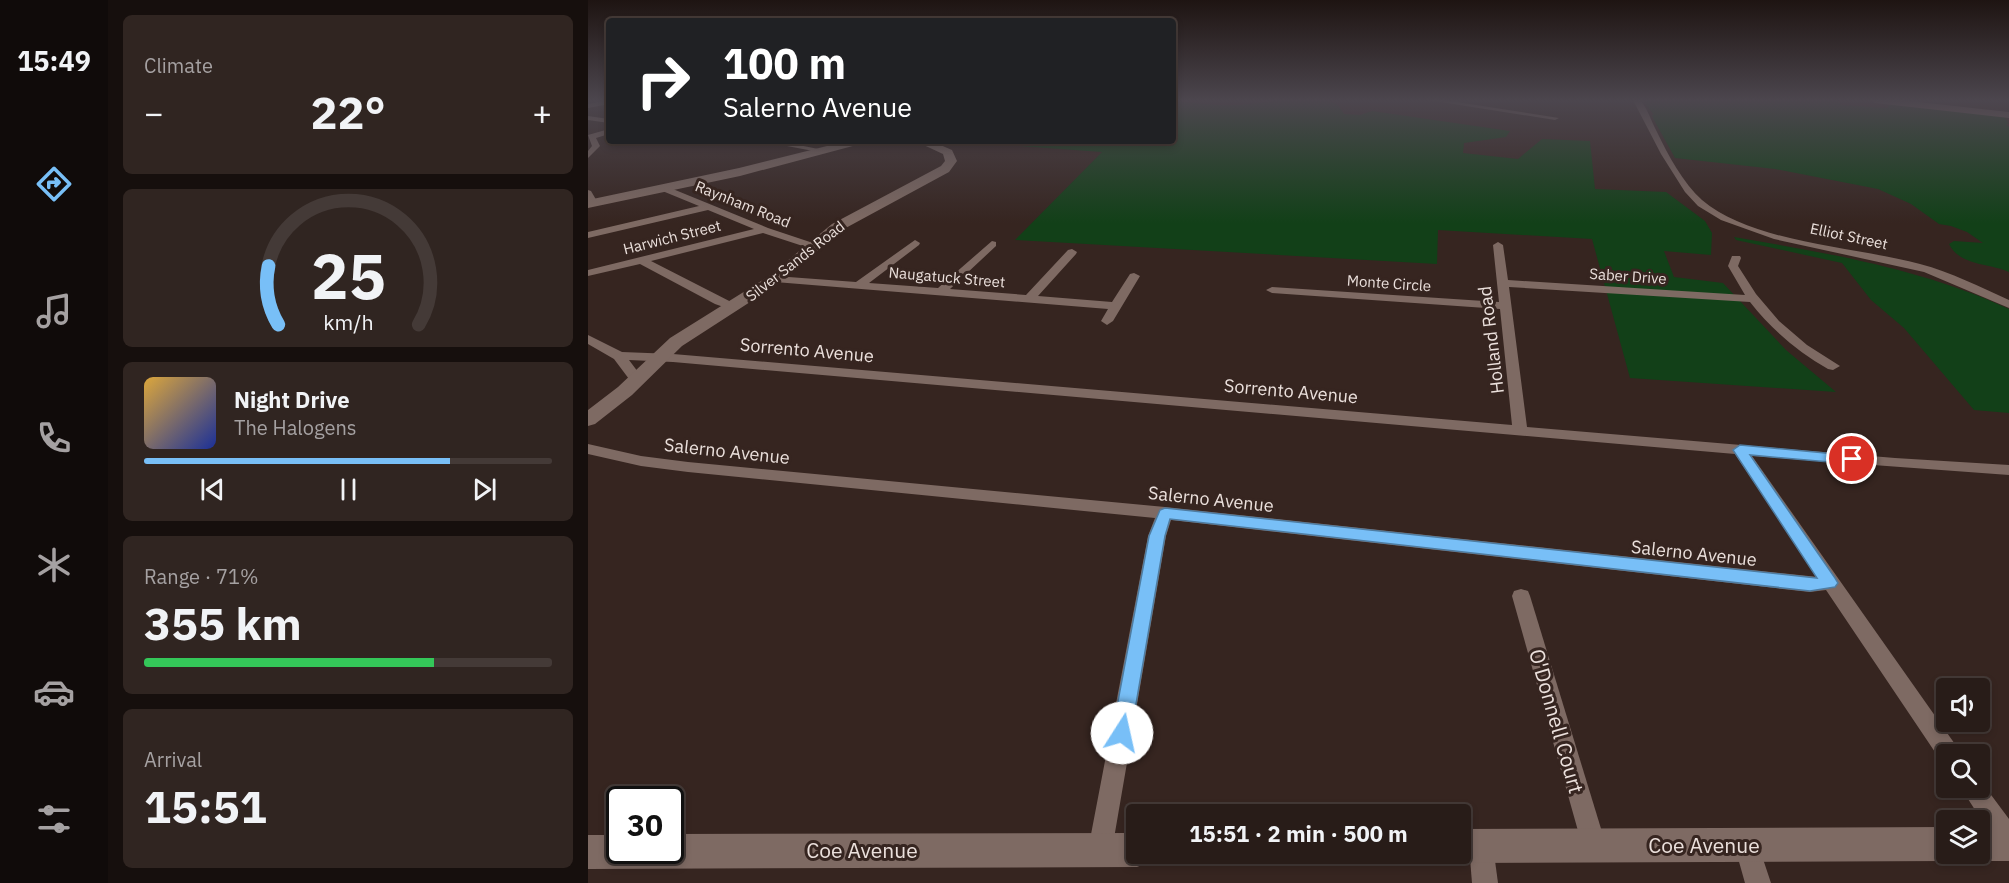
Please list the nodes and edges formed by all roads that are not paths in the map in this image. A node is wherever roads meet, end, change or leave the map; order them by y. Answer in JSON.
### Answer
{"nodes":[{"id":1,"x":592,"y":141,"type":"edge"},
{"id":2,"x":1658,"y":141,"type":"edge"},
{"id":3,"x":783,"y":144,"type":"edge"},
{"id":4,"x":849,"y":144,"type":"edge"},
{"id":5,"x":928,"y":144,"type":"edge"},
{"id":6,"x":824,"y":151,"type":"junction"},
{"id":7,"x":588,"y":156,"type":"edge"},
{"id":8,"x":663,"y":188,"type":"junction"},
{"id":9,"x":590,"y":200,"type":"edge"},
{"id":10,"x":708,"y":207,"type":"junction"},
{"id":11,"x":764,"y":230,"type":"junction"},
{"id":12,"x":588,"y":235,"type":"edge"},
{"id":13,"x":915,"y":243,"type":"dead end"},
{"id":14,"x":992,"y":244,"type":"dead end"},
{"id":15,"x":1498,"y":245,"type":"dead end"},
{"id":16,"x":812,"y":246,"type":"junction"},
{"id":17,"x":1072,"y":252,"type":"dead end"},
{"id":18,"x":1736,"y":258,"type":"dead end"},
{"id":19,"x":641,"y":260,"type":"junction"},
{"id":20,"x":588,"y":273,"type":"edge"},
{"id":21,"x":1134,"y":276,"type":"dead end"},
{"id":22,"x":776,"y":279,"type":"junction"},
{"id":23,"x":1503,"y":283,"type":"junction"},
{"id":24,"x":860,"y":284,"type":"junction"},
{"id":25,"x":1272,"y":290,"type":"dead end"},
{"id":26,"x":941,"y":292,"type":"junction"},
{"id":27,"x":1029,"y":299,"type":"junction"},
{"id":28,"x":1751,"y":299,"type":"junction"},
{"id":29,"x":2009,"y":304,"type":"edge"},
{"id":30,"x":1116,"y":306,"type":"junction"},
{"id":31,"x":1504,"y":306,"type":"junction"},
{"id":32,"x":735,"y":307,"type":"junction"},
{"id":33,"x":1107,"y":321,"type":"dead end"},
{"id":34,"x":588,"y":339,"type":"edge"},
{"id":35,"x":619,"y":356,"type":"junction"},
{"id":36,"x":659,"y":358,"type":"junction"},
{"id":37,"x":1833,"y":366,"type":"dead end"},
{"id":38,"x":638,"y":380,"type":"junction"},
{"id":39,"x":588,"y":420,"type":"edge"},
{"id":40,"x":1520,"y":430,"type":"junction"},
{"id":41,"x":588,"y":449,"type":"edge"},
{"id":42,"x":1740,"y":450,"type":"junction"},
{"id":43,"x":2009,"y":470,"type":"edge"},
{"id":44,"x":1165,"y":513,"type":"junction"},
{"id":45,"x":1829,"y":583,"type":"junction"},
{"id":46,"x":1521,"y":596,"type":"dead end"},
{"id":47,"x":1942,"y":744,"type":"edge"},
{"id":48,"x":1979,"y":798,"type":"edge"},
{"id":49,"x":2009,"y":842,"type":"edge"},
{"id":50,"x":1990,"y":843,"type":"edge"},
{"id":51,"x":1746,"y":844,"type":"junction"},
{"id":52,"x":1936,"y":844,"type":"edge"},
{"id":53,"x":1594,"y":845,"type":"junction"},
{"id":54,"x":1471,"y":846,"type":"edge"},
{"id":55,"x":1100,"y":850,"type":"junction"},
{"id":56,"x":1126,"y":850,"type":"edge"},
{"id":57,"x":588,"y":852,"type":"edge"},
{"id":58,"x":1485,"y":883,"type":"edge"},
{"id":59,"x":1758,"y":883,"type":"edge"}],
"edges":[{"from":1,"to":7,"type":"street"},
{"from":2,"to":29,"type":"street","name":"Elliot Street"},
{"from":3,"to":6,"type":"street"},
{"from":4,"to":6,"type":"main road"},
{"from":5,"to":16,"type":"main road","name":"Silver Sands Road"},
{"from":6,"to":8,"type":"main road"},
{"from":8,"to":9,"type":"main road"},
{"from":8,"to":10,"type":"street","name":"Raynham Road"},
{"from":10,"to":11,"type":"street","name":"Raynham Road"},
{"from":10,"to":12,"type":"street"},
{"from":11,"to":16,"type":"street","name":"Raynham Road"},
{"from":11,"to":19,"type":"street","name":"Harwich Street"},
{"from":13,"to":24,"type":"street"},
{"from":14,"to":26,"type":"street"},
{"from":15,"to":23,"type":"street","name":"Holland Road"},
{"from":16,"to":22,"type":"main road","name":"Silver Sands Road"},
{"from":17,"to":27,"type":"street"},
{"from":18,"to":28,"type":"street"},
{"from":19,"to":20,"type":"street","name":"Harwich Street"},
{"from":19,"to":32,"type":"street"},
{"from":21,"to":30,"type":"street"},
{"from":22,"to":24,"type":"street","name":"Naugatuck Street"},
{"from":22,"to":32,"type":"main road","name":"Silver Sands Road"},
{"from":23,"to":28,"type":"street","name":"Saber Drive"},
{"from":23,"to":31,"type":"street","name":"Holland Road"},
{"from":24,"to":26,"type":"street","name":"Naugatuck Street"},
{"from":25,"to":31,"type":"street","name":"Monte Circle"},
{"from":26,"to":27,"type":"street","name":"Naugatuck Street"},
{"from":27,"to":30,"type":"street","name":"Naugatuck Street"},
{"from":28,"to":37,"type":"street"},
{"from":30,"to":33,"type":"street"},
{"from":31,"to":40,"type":"street","name":"Holland Road"},
{"from":32,"to":36,"type":"main road","name":"Silver Sands Road"},
{"from":34,"to":35,"type":"street"},
{"from":35,"to":36,"type":"street","name":"Sorrento Avenue"},
{"from":35,"to":38,"type":"street"},
{"from":36,"to":38,"type":"main road","name":"Silver Sands Road"},
{"from":36,"to":40,"type":"street","name":"Sorrento Avenue"},
{"from":38,"to":39,"type":"main road","name":"Silver Sands Road"},
{"from":40,"to":42,"type":"street","name":"Sorrento Avenue"},
{"from":41,"to":44,"type":"street","name":"Salerno Avenue"},
{"from":42,"to":43,"type":"street","name":"Sorrento Avenue"},
{"from":42,"to":45,"type":"street"},
{"from":44,"to":45,"type":"street","name":"Salerno Avenue"},
{"from":44,"to":55,"type":"street"},
{"from":45,"to":47,"type":"street"},
{"from":46,"to":53,"type":"street","name":"O'Donnell Court"},
{"from":48,"to":49,"type":"street"},
{"from":49,"to":50,"type":"main road"},
{"from":51,"to":52,"type":"main road","name":"Coe Avenue"},
{"from":51,"to":53,"type":"main road","name":"Coe Avenue"},
{"from":51,"to":59,"type":"street"},
{"from":53,"to":54,"type":"main road","name":"Coe Avenue"},
{"from":54,"to":58,"type":"street"},
{"from":55,"to":56,"type":"main road","name":"Coe Avenue"},
{"from":55,"to":57,"type":"main road","name":"Coe Avenue"}]}
